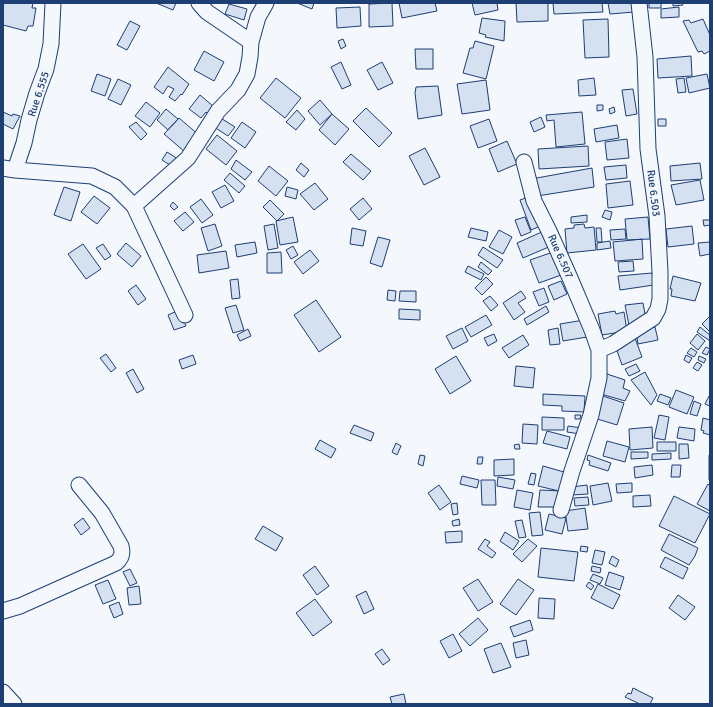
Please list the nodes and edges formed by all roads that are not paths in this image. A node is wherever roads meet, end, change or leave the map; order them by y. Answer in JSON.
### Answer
{"nodes":[{"id":1,"x":53,"y":3,"type":"edge"},
{"id":2,"x":199,"y":3,"type":"edge"},
{"id":3,"x":266,"y":3,"type":"edge"},
{"id":4,"x":638,"y":3,"type":"edge"},
{"id":5,"x":252,"y":42,"type":"junction"},
{"id":6,"x":524,"y":162,"type":"dead end"},
{"id":7,"x":9,"y":169,"type":"edge"},
{"id":8,"x":134,"y":206,"type":"junction"},
{"id":9,"x":185,"y":314,"type":"dead end"},
{"id":10,"x":599,"y":350,"type":"junction"},
{"id":11,"x":79,"y":485,"type":"dead end"},
{"id":12,"x":561,"y":510,"type":"dead end"},
{"id":13,"x":3,"y":611,"type":"edge"},
{"id":14,"x":3,"y":692,"type":"edge"},
{"id":15,"x":14,"y":704,"type":"edge"}],
"edges":[{"from":1,"to":7,"type":"street","name":"Rue 6.555"},
{"from":2,"to":5,"type":"street"},
{"from":3,"to":5,"type":"street"},
{"from":4,"to":10,"type":"street","name":"Rue 6.503"},
{"from":5,"to":8,"type":"street"},
{"from":6,"to":10,"type":"street","name":"Rue 6.507"},
{"from":7,"to":8,"type":"street"},
{"from":8,"to":9,"type":"street"},
{"from":10,"to":12,"type":"street","name":"Rue 6.507"},
{"from":11,"to":13,"type":"street"},
{"from":14,"to":15,"type":"street"}]}
